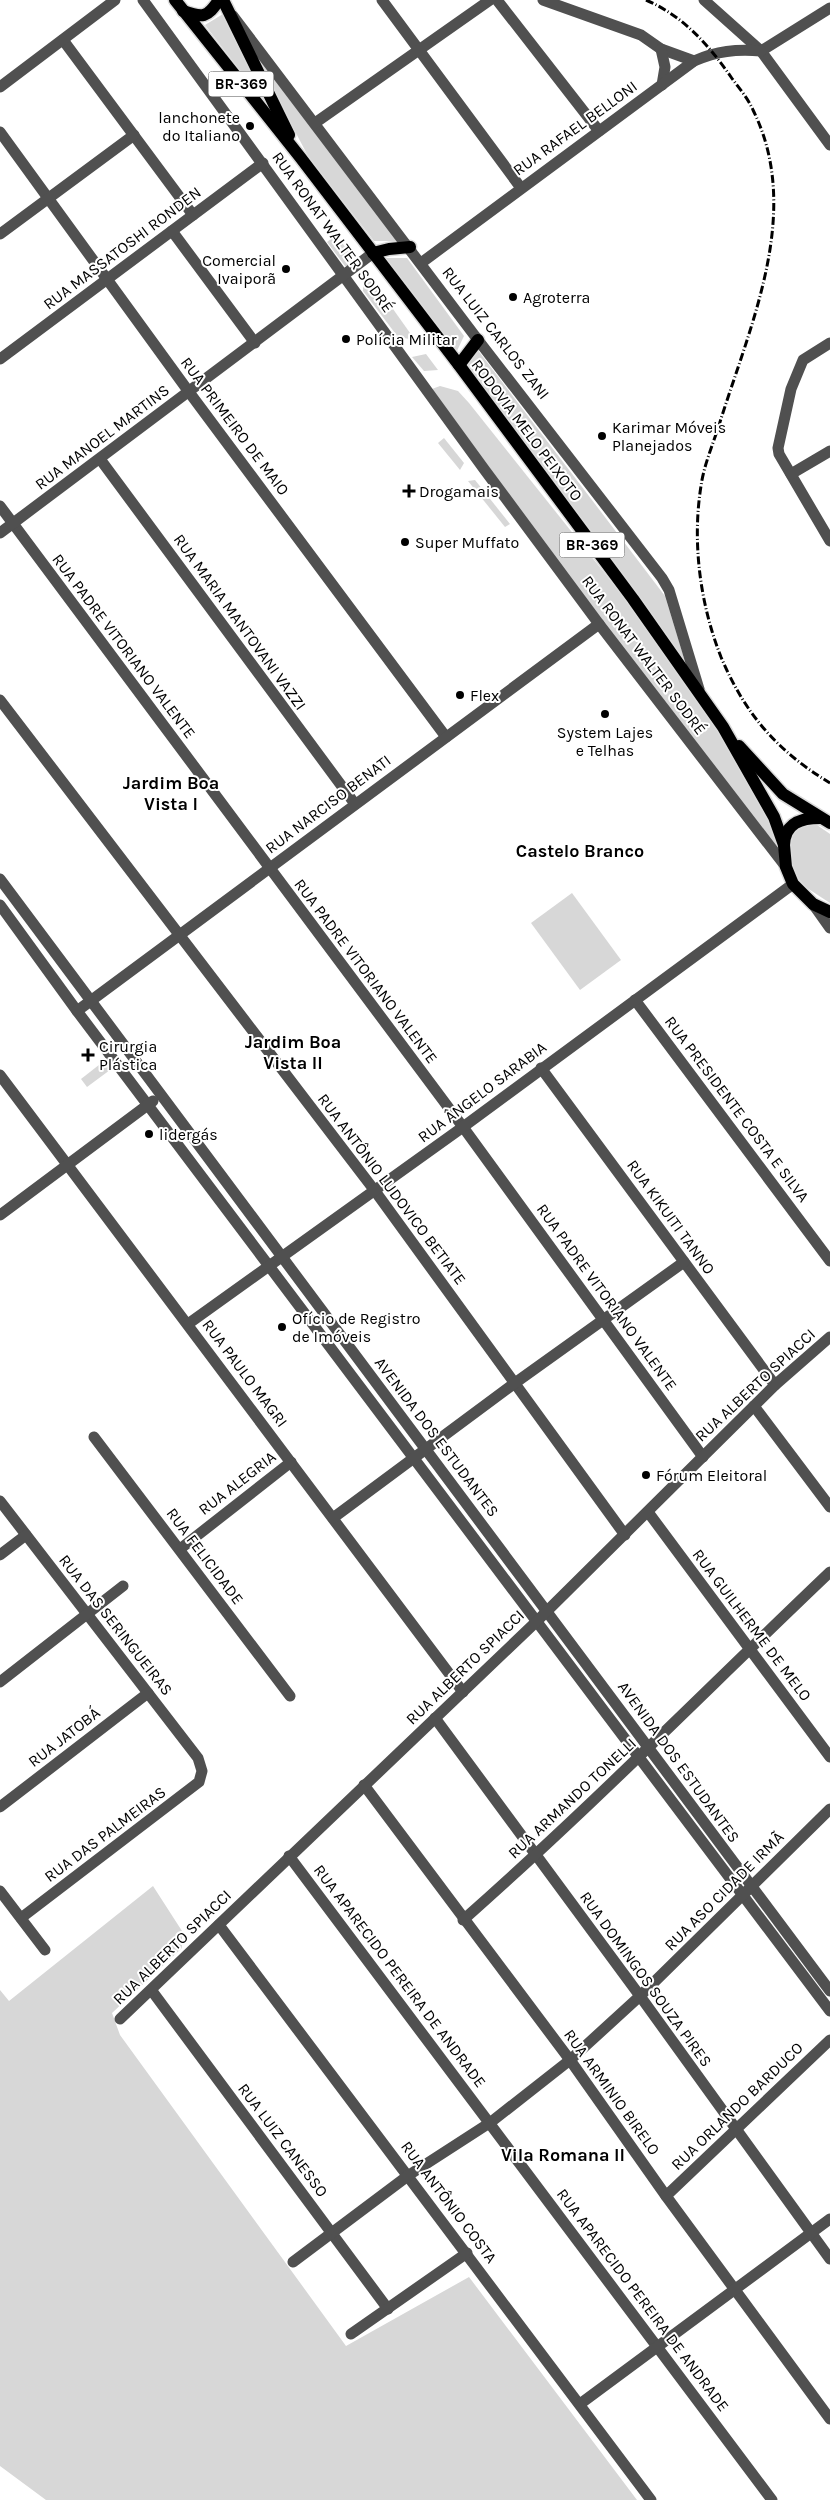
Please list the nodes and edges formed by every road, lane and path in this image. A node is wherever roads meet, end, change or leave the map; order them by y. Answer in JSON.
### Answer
{"nodes":[{"id":1,"x":115,"y":0,"type":"edge"},
{"id":2,"x":143,"y":0,"type":"edge"},
{"id":3,"x":175,"y":0,"type":"edge"},
{"id":4,"x":219,"y":0,"type":"edge"},
{"id":5,"x":382,"y":0,"type":"edge"},
{"id":6,"x":490,"y":0,"type":"edge"},
{"id":7,"x":498,"y":0,"type":"edge"},
{"id":8,"x":543,"y":0,"type":"edge"},
{"id":9,"x":704,"y":0,"type":"edge"},
{"id":10,"x":226,"y":5,"type":"edge"},
{"id":11,"x":830,"y":8,"type":"edge"},
{"id":12,"x":183,"y":11,"type":"junction"},
{"id":13,"x":735,"y":28,"type":"junction"},
{"id":14,"x":63,"y":40,"type":"junction"},
{"id":15,"x":660,"y":49,"type":"junction"},
{"id":16,"x":419,"y":50,"type":"junction"},
{"id":17,"x":727,"y":50,"type":"junction"},
{"id":18,"x":761,"y":51,"type":"junction"},
{"id":19,"x":694,"y":61,"type":"junction"},
{"id":20,"x":662,"y":85,"type":"junction"},
{"id":21,"x":0,"y":87,"type":"edge"},
{"id":22,"x":316,"y":123,"type":"junction"},
{"id":23,"x":599,"y":130,"type":"junction"},
{"id":24,"x":0,"y":132,"type":"edge"},
{"id":25,"x":134,"y":135,"type":"junction"},
{"id":26,"x":830,"y":145,"type":"edge"},
{"id":27,"x":300,"y":158,"type":"junction"},
{"id":28,"x":263,"y":163,"type":"junction"},
{"id":29,"x":521,"y":188,"type":"junction"},
{"id":30,"x":48,"y":199,"type":"junction"},
{"id":31,"x":194,"y":215,"type":"junction"},
{"id":32,"x":172,"y":231,"type":"junction"},
{"id":33,"x":0,"y":234,"type":"edge"},
{"id":34,"x":410,"y":247,"type":"junction"},
{"id":35,"x":372,"y":253,"type":"junction"},
{"id":36,"x":421,"y":262,"type":"junction"},
{"id":37,"x":344,"y":276,"type":"junction"},
{"id":38,"x":107,"y":278,"type":"junction"},
{"id":39,"x":478,"y":340,"type":"junction"},
{"id":40,"x":255,"y":342,"type":"junction"},
{"id":41,"x":830,"y":343,"type":"edge"},
{"id":42,"x":0,"y":359,"type":"edge"},
{"id":43,"x":459,"y":365,"type":"junction"},
{"id":44,"x":189,"y":392,"type":"junction"},
{"id":45,"x":830,"y":451,"type":"edge"},
{"id":46,"x":100,"y":459,"type":"junction"},
{"id":47,"x":791,"y":474,"type":"junction"},
{"id":48,"x":0,"y":506,"type":"edge"},
{"id":49,"x":13,"y":524,"type":"junction"},
{"id":50,"x":0,"y":533,"type":"edge"},
{"id":51,"x":830,"y":541,"type":"edge"},
{"id":52,"x":599,"y":624,"type":"junction"},
{"id":53,"x":700,"y":696,"type":"junction"},
{"id":54,"x":0,"y":700,"type":"edge"},
{"id":55,"x":723,"y":727,"type":"junction"},
{"id":56,"x":446,"y":737,"type":"junction"},
{"id":57,"x":355,"y":804,"type":"junction"},
{"id":58,"x":825,"y":821,"type":"edge"},
{"id":59,"x":784,"y":845,"type":"junction"},
{"id":60,"x":786,"y":866,"type":"junction"},
{"id":61,"x":269,"y":868,"type":"junction"},
{"id":62,"x":0,"y":879,"type":"edge"},
{"id":63,"x":793,"y":884,"type":"junction"},
{"id":64,"x":812,"y":904,"type":"junction"},
{"id":65,"x":0,"y":905,"type":"edge"},
{"id":66,"x":830,"y":912,"type":"edge"},
{"id":67,"x":830,"y":928,"type":"edge"},
{"id":68,"x":181,"y":935,"type":"junction"},
{"id":69,"x":635,"y":1000,"type":"junction"},
{"id":70,"x":90,"y":1001,"type":"junction"},
{"id":71,"x":77,"y":1011,"type":"junction"},
{"id":72,"x":541,"y":1068,"type":"junction"},
{"id":73,"x":0,"y":1074,"type":"edge"},
{"id":74,"x":160,"y":1096,"type":"junction"},
{"id":75,"x":148,"y":1105,"type":"junction"},
{"id":76,"x":463,"y":1127,"type":"junction"},
{"id":77,"x":68,"y":1164,"type":"junction"},
{"id":78,"x":375,"y":1191,"type":"junction"},
{"id":79,"x":0,"y":1215,"type":"edge"},
{"id":80,"x":280,"y":1257,"type":"junction"},
{"id":81,"x":830,"y":1261,"type":"edge"},
{"id":82,"x":684,"y":1262,"type":"junction"},
{"id":83,"x":269,"y":1265,"type":"junction"},
{"id":84,"x":603,"y":1320,"type":"junction"},
{"id":85,"x":188,"y":1324,"type":"junction"},
{"id":86,"x":830,"y":1337,"type":"edge"},
{"id":87,"x":515,"y":1383,"type":"junction"},
{"id":88,"x":775,"y":1385,"type":"junction"},
{"id":89,"x":754,"y":1406,"type":"junction"},
{"id":90,"x":94,"y":1437,"type":"dead end"},
{"id":91,"x":427,"y":1450,"type":"junction"},
{"id":92,"x":703,"y":1457,"type":"junction"},
{"id":93,"x":414,"y":1458,"type":"junction"},
{"id":94,"x":291,"y":1462,"type":"junction"},
{"id":95,"x":0,"y":1501,"type":"edge"},
{"id":96,"x":830,"y":1507,"type":"edge"},
{"id":97,"x":648,"y":1512,"type":"junction"},
{"id":98,"x":333,"y":1518,"type":"junction"},
{"id":99,"x":26,"y":1535,"type":"junction"},
{"id":100,"x":625,"y":1535,"type":"junction"},
{"id":101,"x":180,"y":1549,"type":"junction"},
{"id":102,"x":0,"y":1555,"type":"edge"},
{"id":103,"x":830,"y":1572,"type":"edge"},
{"id":104,"x":123,"y":1586,"type":"dead end"},
{"id":105,"x":548,"y":1609,"type":"junction"},
{"id":106,"x":87,"y":1614,"type":"junction"},
{"id":107,"x":537,"y":1621,"type":"junction"},
{"id":108,"x":750,"y":1648,"type":"junction"},
{"id":109,"x":0,"y":1682,"type":"edge"},
{"id":110,"x":463,"y":1692,"type":"junction"},
{"id":111,"x":148,"y":1693,"type":"junction"},
{"id":112,"x":290,"y":1696,"type":"dead end"},
{"id":113,"x":435,"y":1718,"type":"junction"},
{"id":114,"x":649,"y":1748,"type":"junction"},
{"id":115,"x":639,"y":1756,"type":"junction"},
{"id":116,"x":830,"y":1757,"type":"edge"},
{"id":117,"x":202,"y":1771,"type":"joint"},
{"id":118,"x":364,"y":1785,"type":"junction"},
{"id":119,"x":0,"y":1807,"type":"edge"},
{"id":120,"x":830,"y":1809,"type":"edge"},
{"id":121,"x":290,"y":1856,"type":"junction"},
{"id":122,"x":536,"y":1856,"type":"junction"},
{"id":123,"x":751,"y":1886,"type":"junction"},
{"id":124,"x":0,"y":1891,"type":"edge"},
{"id":125,"x":743,"y":1896,"type":"junction"},
{"id":126,"x":21,"y":1918,"type":"junction"},
{"id":127,"x":463,"y":1920,"type":"junction"},
{"id":128,"x":219,"y":1925,"type":"junction"},
{"id":129,"x":45,"y":1950,"type":"dead end"},
{"id":130,"x":830,"y":1990,"type":"edge"},
{"id":131,"x":152,"y":1991,"type":"junction"},
{"id":132,"x":640,"y":1996,"type":"junction"},
{"id":133,"x":830,"y":2011,"type":"edge"},
{"id":134,"x":120,"y":2019,"type":"dead end"},
{"id":135,"x":830,"y":2040,"type":"edge"},
{"id":136,"x":570,"y":2060,"type":"junction"},
{"id":137,"x":491,"y":2122,"type":"junction"},
{"id":138,"x":736,"y":2130,"type":"junction"},
{"id":139,"x":409,"y":2175,"type":"junction"},
{"id":140,"x":666,"y":2196,"type":"junction"},
{"id":141,"x":830,"y":2219,"type":"edge"},
{"id":142,"x":331,"y":2232,"type":"junction"},
{"id":143,"x":811,"y":2233,"type":"junction"},
{"id":144,"x":466,"y":2252,"type":"junction"},
{"id":145,"x":830,"y":2259,"type":"edge"},
{"id":146,"x":293,"y":2262,"type":"dead end"},
{"id":147,"x":735,"y":2289,"type":"junction"},
{"id":148,"x":388,"y":2309,"type":"junction"},
{"id":149,"x":351,"y":2334,"type":"dead end"},
{"id":150,"x":659,"y":2348,"type":"junction"},
{"id":151,"x":826,"y":2403,"type":"edge"},
{"id":152,"x":580,"y":2404,"type":"junction"},
{"id":153,"x":830,"y":2419,"type":"edge"},
{"id":154,"x":651,"y":2500,"type":"edge"},
{"id":155,"x":772,"y":2500,"type":"edge"}],
"edges":[{"from":1,"to":14,"type":"street"},
{"from":2,"to":28,"type":"street","name":"RUA RONAT WALTER SODRÉ"},
{"from":3,"to":12,"type":"main road","name":"RODOVIA MELO PEIXOTO","number":"BR-369"},
{"from":4,"to":12,"type":"main road"},
{"from":5,"to":16,"type":"street"},
{"from":6,"to":16,"type":"street"},
{"from":7,"to":23,"type":"street"},
{"from":8,"to":15,"type":"street"},
{"from":9,"to":13,"type":"street"},
{"from":10,"to":22,"type":"street","name":"RUA LUIZ CARLOS ZANI"},
{"from":10,"to":27,"type":"main road","name":"RODOVIA MELO PEIXOTO","number":"BR-369"},
{"from":11,"to":18,"type":"street"},
{"from":12,"to":27,"type":"main road","name":"RODOVIA MELO PEIXOTO","number":"BR-369"},
{"from":13,"to":17,"type":"street"},
{"from":13,"to":18,"type":"street"},
{"from":14,"to":21,"type":"street"},
{"from":14,"to":25,"type":"street"},
{"from":15,"to":19,"type":"street"},
{"from":15,"to":20,"type":"street"},
{"from":16,"to":22,"type":"street"},
{"from":16,"to":29,"type":"street"},
{"from":17,"to":18,"type":"street","name":"RUA RAFAEL BELLONI"},
{"from":17,"to":19,"type":"street","name":"RUA RAFAEL BELLONI"},
{"from":18,"to":26,"type":"street"},
{"from":19,"to":20,"type":"street","name":"RUA RAFAEL BELLONI"},
{"from":20,"to":23,"type":"street","name":"RUA RAFAEL BELLONI"},
{"from":22,"to":34,"type":"street","name":"RUA LUIZ CARLOS ZANI"},
{"from":23,"to":29,"type":"street","name":"RUA RAFAEL BELLONI"},
{"from":24,"to":30,"type":"street","name":"RUA PRIMEIRO DE MAIO"},
{"from":25,"to":30,"type":"street"},
{"from":25,"to":31,"type":"street"},
{"from":27,"to":35,"type":"main road","name":"RODOVIA MELO PEIXOTO","number":"BR-369"},
{"from":28,"to":31,"type":"street","name":"RUA MASSATOSHI RONDEN"},
{"from":28,"to":37,"type":"street","name":"RUA RONAT WALTER SODRÉ"},
{"from":29,"to":36,"type":"street","name":"RUA RAFAEL BELLONI"},
{"from":30,"to":33,"type":"street"},
{"from":30,"to":38,"type":"street","name":"RUA PRIMEIRO DE MAIO"},
{"from":31,"to":32,"type":"street","name":"RUA MASSATOSHI RONDEN"},
{"from":32,"to":38,"type":"street","name":"RUA MASSATOSHI RONDEN"},
{"from":32,"to":40,"type":"street"},
{"from":34,"to":35,"type":"main road"},
{"from":34,"to":36,"type":"street","name":"RUA LUIZ CARLOS ZANI"},
{"from":35,"to":37,"type":"street","name":"RUA MANOEL MARTINS"},
{"from":35,"to":43,"type":"main road","name":"RODOVIA MELO PEIXOTO","number":"BR-369"},
{"from":36,"to":39,"type":"street","name":"RUA LUIZ CARLOS ZANI"},
{"from":37,"to":40,"type":"street","name":"RUA MANOEL MARTINS"},
{"from":37,"to":52,"type":"street","name":"RUA RONAT WALTER SODRÉ"},
{"from":38,"to":42,"type":"street","name":"RUA MASSATOSHI RONDEN"},
{"from":38,"to":44,"type":"street","name":"RUA PRIMEIRO DE MAIO"},
{"from":39,"to":43,"type":"main road"},
{"from":39,"to":53,"type":"street","name":"RUA LUIZ CARLOS ZANI"},
{"from":40,"to":44,"type":"street","name":"RUA MANOEL MARTINS"},
{"from":41,"to":47,"type":"street"},
{"from":43,"to":53,"type":"main road","name":"RODOVIA MELO PEIXOTO","number":"BR-369"},
{"from":44,"to":46,"type":"street","name":"RUA MANOEL MARTINS"},
{"from":44,"to":56,"type":"street","name":"RUA PRIMEIRO DE MAIO"},
{"from":45,"to":47,"type":"street"},
{"from":46,"to":49,"type":"street","name":"RUA MANOEL MARTINS"},
{"from":46,"to":57,"type":"street","name":"RUA MARIA MANTOVANI VAZZI"},
{"from":47,"to":51,"type":"street"},
{"from":48,"to":49,"type":"street","name":"RUA PADRE VITORIANO VALENTE"},
{"from":49,"to":50,"type":"street","name":"RUA MANOEL MARTINS"},
{"from":49,"to":61,"type":"street","name":"RUA PADRE VITORIANO VALENTE"},
{"from":52,"to":56,"type":"street","name":"RUA NARCISO BENATI"},
{"from":52,"to":60,"type":"street","name":"RUA RONAT WALTER SODRÉ"},
{"from":53,"to":55,"type":"main road","name":"RODOVIA MELO PEIXOTO","number":"BR-369"},
{"from":54,"to":68,"type":"street","name":"RUA ANTÔNIO LUDOVICO BETIATE"},
{"from":55,"to":58,"type":"main road","name":"RODOVIA MELO PEIXOTO","number":"BR-369"},
{"from":55,"to":59,"type":"main road","name":"RODOVIA MELO PEIXOTO","number":"BR-369"},
{"from":56,"to":57,"type":"street","name":"RUA NARCISO BENATI"},
{"from":57,"to":61,"type":"street","name":"RUA NARCISO BENATI"},
{"from":58,"to":59,"type":"main road"},
{"from":59,"to":60,"type":"main road","name":"RODOVIA MELO PEIXOTO","number":"BR-369"},
{"from":60,"to":63,"type":"main road","name":"RODOVIA MELO PEIXOTO","number":"BR-369"},
{"from":61,"to":68,"type":"street","name":"RUA NARCISO BENATI"},
{"from":61,"to":76,"type":"street","name":"RUA PADRE VITORIANO VALENTE"},
{"from":62,"to":70,"type":"street","name":"AVENIDA DOS ESTUDANTES"},
{"from":63,"to":64,"type":"main road","name":"RODOVIA MELO PEIXOTO","number":"BR-369"},
{"from":63,"to":69,"type":"street","name":"RUA ÂNGELO SARABIA"},
{"from":64,"to":66,"type":"main road","name":"RODOVIA MELO PEIXOTO","number":"BR-369"},
{"from":64,"to":67,"type":"street"},
{"from":65,"to":71,"type":"street","name":"AVENIDA DOS ESTUDANTES"},
{"from":68,"to":70,"type":"street","name":"RUA NARCISO BENATI"},
{"from":68,"to":78,"type":"street","name":"RUA ANTÔNIO LUDOVICO BETIATE"},
{"from":69,"to":72,"type":"street","name":"RUA ÂNGELO SARABIA"},
{"from":69,"to":81,"type":"street","name":"RUA PRESIDENTE COSTA E SILVA"},
{"from":70,"to":71,"type":"street","name":"RUA NARCISO BENATI"},
{"from":70,"to":74,"type":"street","name":"AVENIDA DOS ESTUDANTES"},
{"from":71,"to":75,"type":"street","name":"AVENIDA DOS ESTUDANTES"},
{"from":72,"to":76,"type":"street","name":"RUA ÂNGELO SARABIA"},
{"from":72,"to":82,"type":"street","name":"RUA KIKUITI TANNO"},
{"from":73,"to":77,"type":"street","name":"RUA PAULO MAGRI"},
{"from":74,"to":75,"type":"street"},
{"from":74,"to":80,"type":"street","name":"AVENIDA DOS ESTUDANTES"},
{"from":75,"to":77,"type":"street"},
{"from":75,"to":83,"type":"street","name":"AVENIDA DOS ESTUDANTES"},
{"from":76,"to":78,"type":"street","name":"RUA ÂNGELO SARABIA"},
{"from":76,"to":84,"type":"street","name":"RUA PADRE VITORIANO VALENTE"},
{"from":77,"to":79,"type":"street"},
{"from":77,"to":85,"type":"street","name":"RUA PAULO MAGRI"},
{"from":78,"to":80,"type":"street","name":"RUA ÂNGELO SARABIA"},
{"from":78,"to":87,"type":"street","name":"RUA ANTÔNIO LUDOVICO BETIATE"},
{"from":80,"to":83,"type":"street","name":"RUA ÂNGELO SARABIA"},
{"from":80,"to":91,"type":"street","name":"AVENIDA DOS ESTUDANTES"},
{"from":82,"to":84,"type":"street"},
{"from":82,"to":88,"type":"street","name":"RUA KIKUITI TANNO"},
{"from":83,"to":85,"type":"street","name":"RUA ÂNGELO SARABIA"},
{"from":83,"to":93,"type":"street","name":"AVENIDA DOS ESTUDANTES"},
{"from":84,"to":87,"type":"street"},
{"from":84,"to":92,"type":"street","name":"RUA PADRE VITORIANO VALENTE"},
{"from":85,"to":94,"type":"street","name":"RUA PAULO MAGRI"},
{"from":86,"to":88,"type":"street","name":"RUA ALBERTO SPIACCI"},
{"from":87,"to":91,"type":"street"},
{"from":87,"to":100,"type":"street","name":"RUA ANTÔNIO LUDOVICO BETIATE"},
{"from":88,"to":89,"type":"street","name":"RUA ALBERTO SPIACCI"},
{"from":89,"to":92,"type":"street","name":"RUA ALBERTO SPIACCI"},
{"from":89,"to":96,"type":"street"},
{"from":90,"to":101,"type":"street","name":"RUA FELICIDADE"},
{"from":91,"to":93,"type":"street"},
{"from":91,"to":105,"type":"street","name":"AVENIDA DOS ESTUDANTES"},
{"from":92,"to":97,"type":"street","name":"RUA ALBERTO SPIACCI"},
{"from":93,"to":98,"type":"street"},
{"from":93,"to":107,"type":"street","name":"AVENIDA DOS ESTUDANTES"},
{"from":94,"to":98,"type":"street","name":"RUA PAULO MAGRI"},
{"from":94,"to":101,"type":"street","name":"RUA ALEGRIA"},
{"from":95,"to":99,"type":"street","name":"RUA DAS SERINGUEIRAS"},
{"from":97,"to":100,"type":"street","name":"RUA ALBERTO SPIACCI"},
{"from":97,"to":108,"type":"street","name":"RUA GUILHERME DE MELO"},
{"from":98,"to":110,"type":"street","name":"RUA PAULO MAGRI"},
{"from":99,"to":102,"type":"street"},
{"from":99,"to":106,"type":"street","name":"RUA DAS SERINGUEIRAS"},
{"from":100,"to":105,"type":"street","name":"RUA ALBERTO SPIACCI"},
{"from":101,"to":112,"type":"street","name":"RUA FELICIDADE"},
{"from":103,"to":108,"type":"street","name":"RUA ARMANDO TONELLI"},
{"from":104,"to":106,"type":"street"},
{"from":105,"to":107,"type":"street","name":"RUA ALBERTO SPIACCI"},
{"from":105,"to":114,"type":"street","name":"AVENIDA DOS ESTUDANTES"},
{"from":106,"to":109,"type":"street"},
{"from":106,"to":111,"type":"street","name":"RUA DAS SERINGUEIRAS"},
{"from":107,"to":110,"type":"street","name":"RUA ALBERTO SPIACCI"},
{"from":107,"to":115,"type":"street","name":"AVENIDA DOS ESTUDANTES"},
{"from":108,"to":114,"type":"street","name":"RUA ARMANDO TONELLI"},
{"from":108,"to":116,"type":"street","name":"RUA GUILHERME DE MELO"},
{"from":110,"to":113,"type":"street","name":"RUA ALBERTO SPIACCI"},
{"from":111,"to":117,"type":"street","name":"RUA DAS SERINGUEIRAS"},
{"from":111,"to":119,"type":"street","name":"RUA JATOBÁ"},
{"from":113,"to":118,"type":"street","name":"RUA ALBERTO SPIACCI"},
{"from":113,"to":122,"type":"street","name":"RUA DOMINGOS SOUZA PIRES"},
{"from":114,"to":115,"type":"street","name":"RUA ARMANDO TONELLI"},
{"from":114,"to":123,"type":"street","name":"AVENIDA DOS ESTUDANTES"},
{"from":115,"to":122,"type":"street","name":"RUA ARMANDO TONELLI"},
{"from":115,"to":125,"type":"street","name":"AVENIDA DOS ESTUDANTES"},
{"from":117,"to":126,"type":"street","name":"RUA DAS PALMEIRAS"},
{"from":118,"to":121,"type":"street","name":"RUA ALBERTO SPIACCI"},
{"from":118,"to":127,"type":"street","name":"RUA ARMINIO BIRELO"},
{"from":120,"to":123,"type":"street","name":"RUA ASO CIDADE IRMÃ"},
{"from":121,"to":128,"type":"street","name":"RUA ALBERTO SPIACCI"},
{"from":121,"to":137,"type":"street","name":"RUA APARECIDO PEREIRA DE ANDRADE"},
{"from":122,"to":127,"type":"street","name":"RUA ARMANDO TONELLI"},
{"from":122,"to":132,"type":"street","name":"RUA DOMINGOS SOUZA PIRES"},
{"from":123,"to":125,"type":"street","name":"RUA ASO CIDADE IRMÃ"},
{"from":123,"to":130,"type":"street","name":"AVENIDA DOS ESTUDANTES"},
{"from":124,"to":126,"type":"street"},
{"from":125,"to":132,"type":"street","name":"RUA ASO CIDADE IRMÃ"},
{"from":125,"to":133,"type":"street","name":"AVENIDA DOS ESTUDANTES"},
{"from":126,"to":129,"type":"street"},
{"from":127,"to":136,"type":"street","name":"RUA ARMINIO BIRELO"},
{"from":128,"to":131,"type":"street","name":"RUA ALBERTO SPIACCI"},
{"from":128,"to":139,"type":"street","name":"RUA ANTÔNIO COSTA"},
{"from":131,"to":134,"type":"street","name":"RUA ALBERTO SPIACCI"},
{"from":131,"to":142,"type":"street","name":"RUA LUIZ CANESSO"},
{"from":132,"to":136,"type":"street","name":"RUA ASO CIDADE IRMÃ"},
{"from":132,"to":138,"type":"street","name":"RUA DOMINGOS SOUZA PIRES"},
{"from":135,"to":138,"type":"street","name":"RUA ORLANDO BARDUCO"},
{"from":136,"to":137,"type":"street"},
{"from":136,"to":140,"type":"street","name":"RUA ARMINIO BIRELO"},
{"from":137,"to":139,"type":"street"},
{"from":137,"to":150,"type":"street","name":"RUA APARECIDO PEREIRA DE ANDRADE"},
{"from":138,"to":140,"type":"street","name":"RUA ORLANDO BARDUCO"},
{"from":138,"to":143,"type":"street","name":"RUA DOMINGOS SOUZA PIRES"},
{"from":139,"to":142,"type":"street"},
{"from":139,"to":144,"type":"street","name":"RUA ANTÔNIO COSTA"},
{"from":140,"to":147,"type":"street","name":"RUA ARMINIO BIRELO"},
{"from":141,"to":143,"type":"street"},
{"from":142,"to":146,"type":"street"},
{"from":142,"to":148,"type":"street","name":"RUA LUIZ CANESSO"},
{"from":143,"to":145,"type":"street","name":"RUA DOMINGOS SOUZA PIRES"},
{"from":143,"to":147,"type":"street"},
{"from":144,"to":148,"type":"street"},
{"from":144,"to":152,"type":"street","name":"RUA ANTÔNIO COSTA"},
{"from":147,"to":150,"type":"street"},
{"from":147,"to":151,"type":"street","name":"RUA ARMINIO BIRELO"},
{"from":148,"to":149,"type":"street"},
{"from":150,"to":152,"type":"street"},
{"from":150,"to":155,"type":"street","name":"RUA APARECIDO PEREIRA DE ANDRADE"},
{"from":151,"to":153,"type":"street","name":"RUA ARMINIO BIRELO"},
{"from":152,"to":154,"type":"street","name":"RUA ANTÔNIO COSTA"}]}
